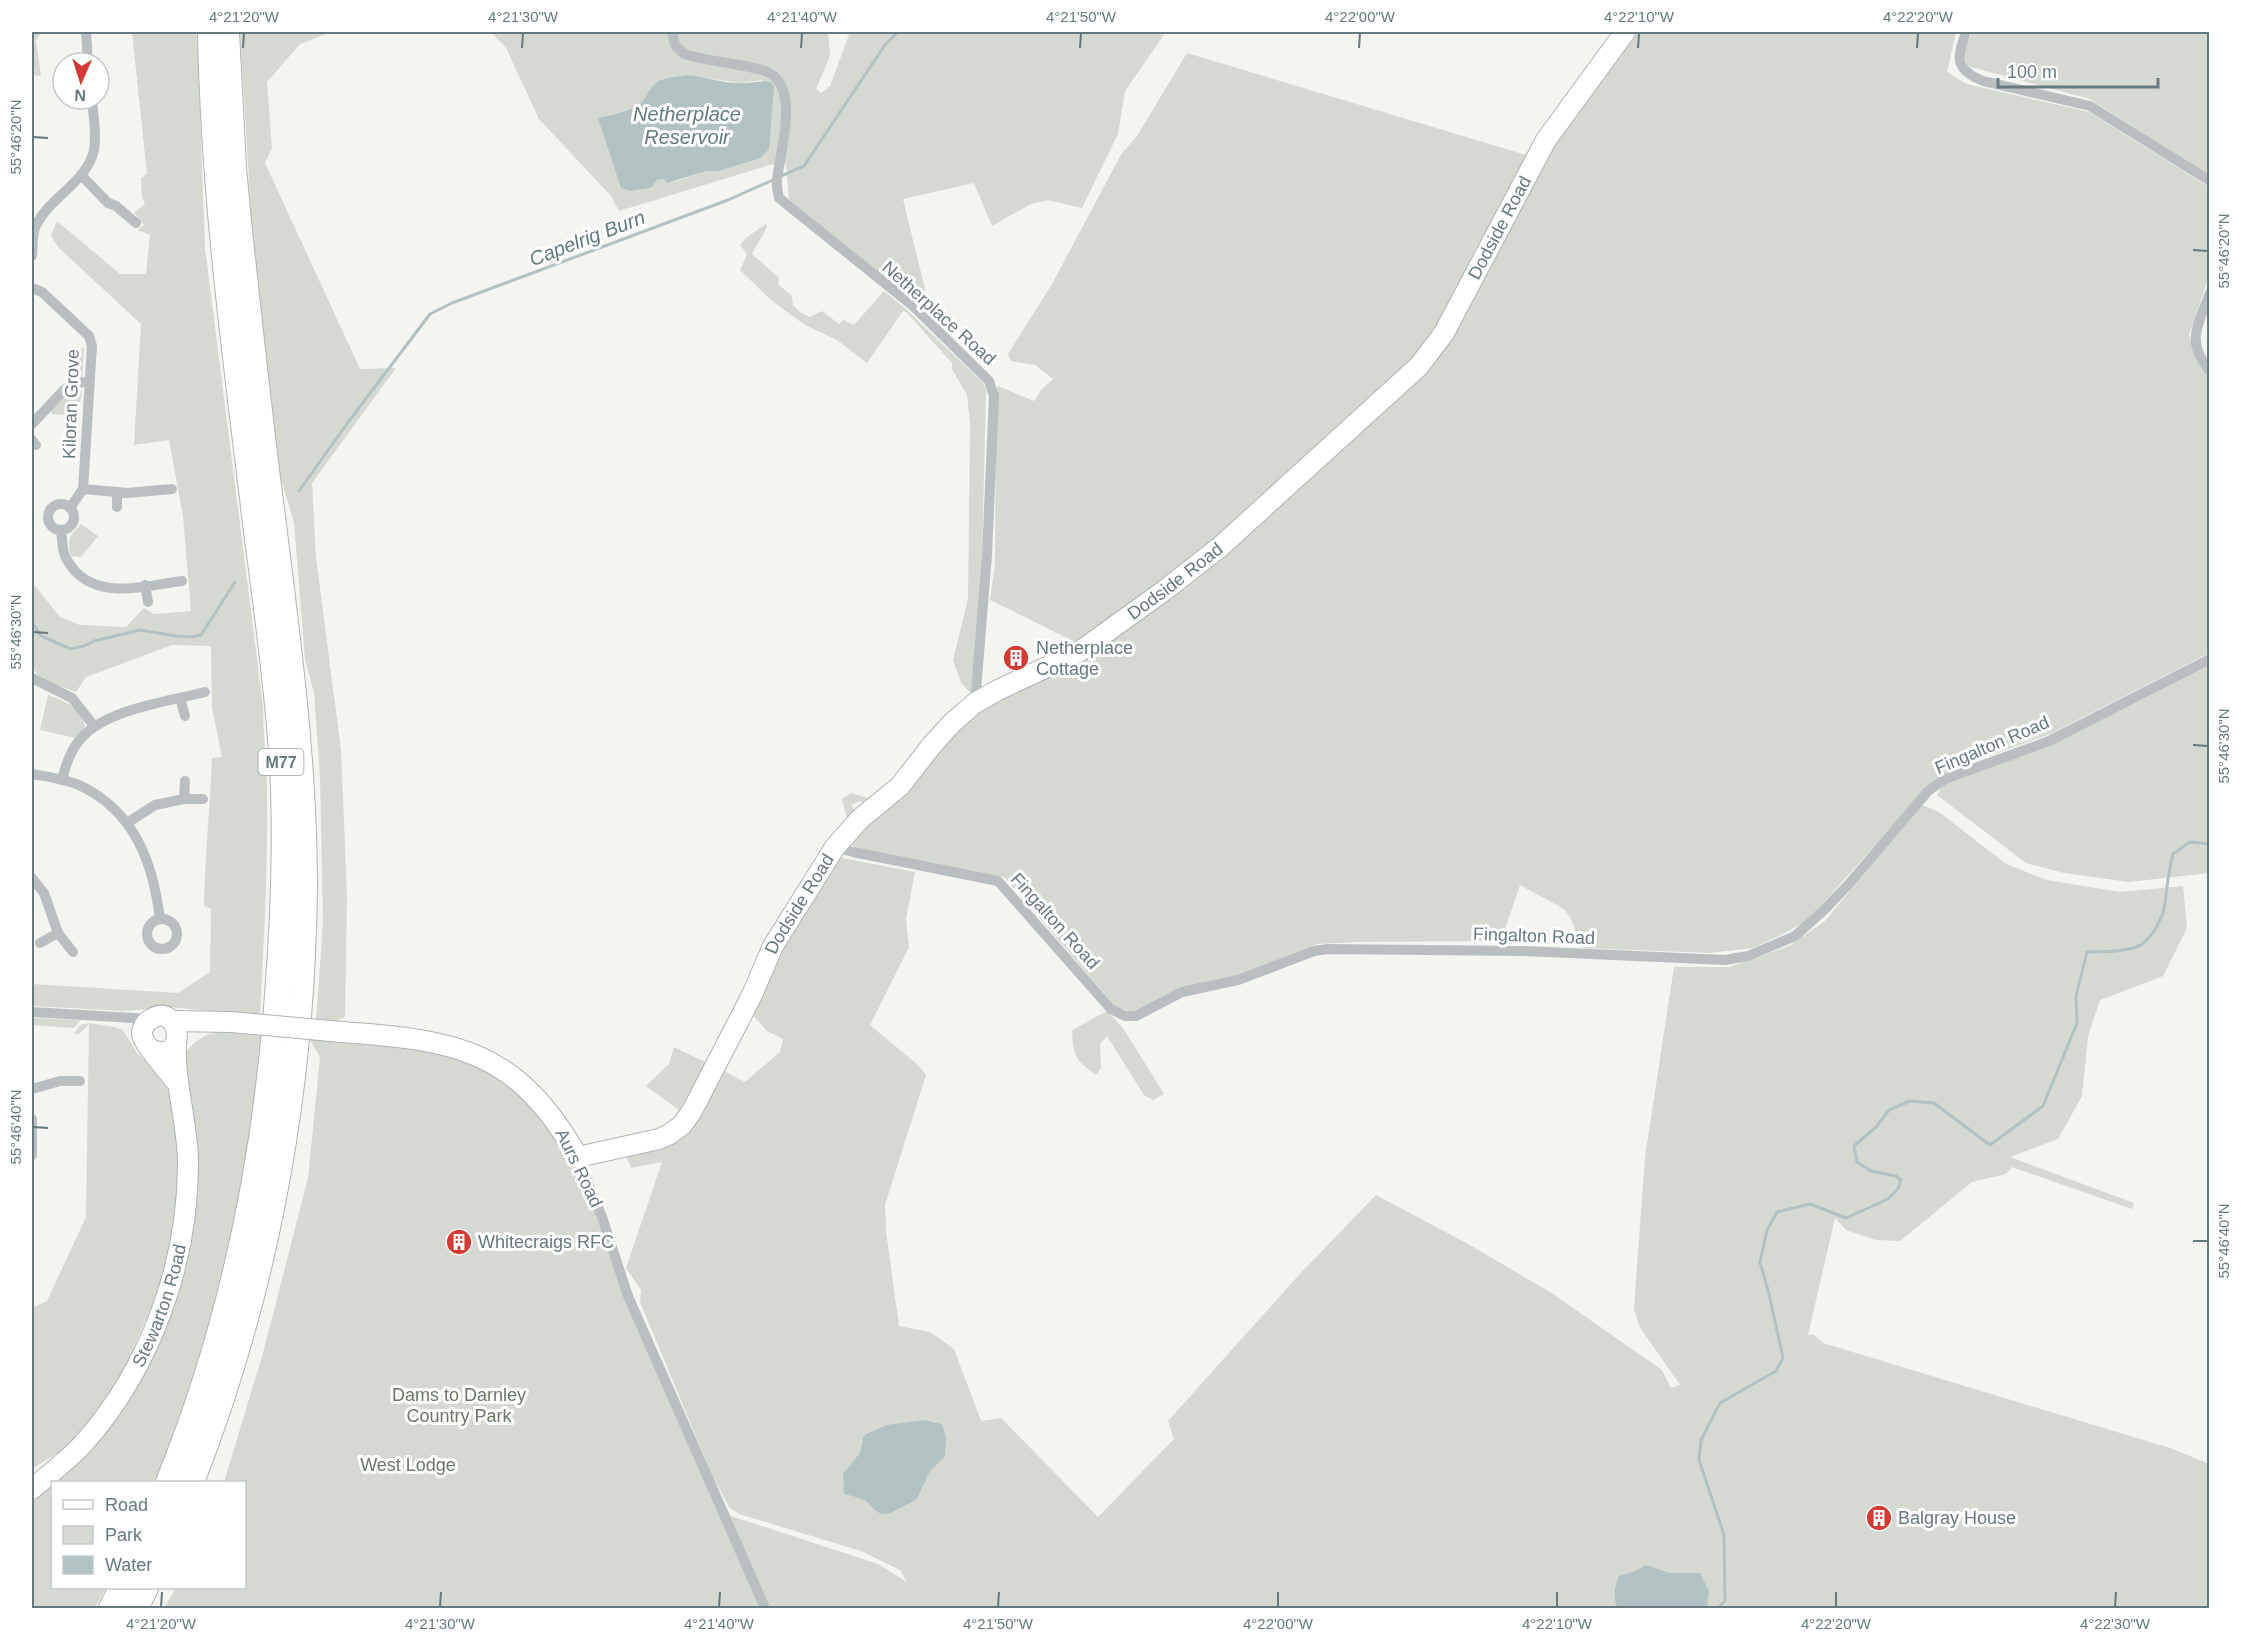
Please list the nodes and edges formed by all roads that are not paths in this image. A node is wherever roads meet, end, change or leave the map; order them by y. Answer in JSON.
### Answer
{"nodes":[{"id":1,"x":86,"y":32,"type":"edge"},
{"id":2,"x":210,"y":32,"type":"edge"},
{"id":3,"x":227,"y":32,"type":"edge"},
{"id":4,"x":672,"y":32,"type":"edge"},
{"id":5,"x":1625,"y":32,"type":"edge"},
{"id":6,"x":1966,"y":32,"type":"edge"},
{"id":7,"x":87,"y":51,"type":"edge"},
{"id":8,"x":93,"y":111,"type":"edge"},
{"id":9,"x":81,"y":175,"type":"junction"},
{"id":10,"x":2210,"y":181,"type":"edge"},
{"id":11,"x":135,"y":206,"type":"dead end"},
{"id":12,"x":126,"y":215,"type":"junction"},
{"id":13,"x":136,"y":224,"type":"dead end"},
{"id":14,"x":32,"y":256,"type":"edge"},
{"id":15,"x":32,"y":288,"type":"edge"},
{"id":16,"x":2210,"y":293,"type":"edge"},
{"id":17,"x":2210,"y":371,"type":"edge"},
{"id":18,"x":89,"y":382,"type":"junction"},
{"id":19,"x":32,"y":424,"type":"edge"},
{"id":20,"x":83,"y":489,"type":"junction"},
{"id":21,"x":172,"y":489,"type":"dead end"},
{"id":22,"x":117,"y":492,"type":"junction"},
{"id":23,"x":117,"y":507,"type":"dead end"},
{"id":24,"x":70,"y":508,"type":"junction"},
{"id":25,"x":61,"y":530,"type":"junction"},
{"id":26,"x":182,"y":581,"type":"dead end"},
{"id":27,"x":145,"y":585,"type":"junction"},
{"id":28,"x":148,"y":602,"type":"dead end"},
{"id":29,"x":2210,"y":659,"type":"edge"},
{"id":30,"x":32,"y":678,"type":"edge"},
{"id":31,"x":205,"y":692,"type":"dead end"},
{"id":32,"x":180,"y":699,"type":"junction"},
{"id":33,"x":975,"y":703,"type":"junction"},
{"id":34,"x":185,"y":716,"type":"dead end"},
{"id":35,"x":94,"y":726,"type":"junction"},
{"id":36,"x":32,"y":774,"type":"edge"},
{"id":37,"x":62,"y":780,"type":"junction"},
{"id":38,"x":184,"y":781,"type":"dead end"},
{"id":39,"x":184,"y":799,"type":"junction"},
{"id":40,"x":203,"y":800,"type":"dead end"},
{"id":41,"x":127,"y":823,"type":"junction"},
{"id":42,"x":835,"y":847,"type":"junction"},
{"id":43,"x":32,"y":878,"type":"edge"},
{"id":44,"x":160,"y":919,"type":"dead end"},
{"id":45,"x":58,"y":933,"type":"junction"},
{"id":46,"x":40,"y":943,"type":"dead end"},
{"id":47,"x":73,"y":952,"type":"dead end"},
{"id":48,"x":32,"y":1012,"type":"edge"},
{"id":49,"x":110,"y":1016,"type":"junction"},
{"id":50,"x":150,"y":1019,"type":"junction"},
{"id":51,"x":175,"y":1034,"type":"junction"},
{"id":52,"x":147,"y":1045,"type":"junction"},
{"id":53,"x":80,"y":1081,"type":"dead end"},
{"id":54,"x":178,"y":1084,"type":"junction"},
{"id":55,"x":32,"y":1089,"type":"edge"},
{"id":56,"x":32,"y":1119,"type":"edge"},
{"id":57,"x":32,"y":1155,"type":"edge"},
{"id":58,"x":578,"y":1157,"type":"junction"},
{"id":59,"x":168,"y":1481,"type":"edge"},
{"id":60,"x":192,"y":1481,"type":"edge"},
{"id":61,"x":32,"y":1488,"type":"edge"},
{"id":62,"x":120,"y":1589,"type":"edge"},
{"id":63,"x":145,"y":1589,"type":"edge"},
{"id":64,"x":111,"y":1608,"type":"edge"},
{"id":65,"x":136,"y":1608,"type":"edge"},
{"id":66,"x":765,"y":1608,"type":"edge"}],
"edges":[{"from":1,"to":7,"type":"street"},
{"from":2,"to":59,"type":"highway","number":"M77"},
{"from":3,"to":60,"type":"highway","number":"M77"},
{"from":4,"to":33,"type":"street","name":"Netherplace Road"},
{"from":5,"to":33,"type":"main road","name":"Dodside Road"},
{"from":6,"to":10,"type":"street"},
{"from":8,"to":9,"type":"street"},
{"from":9,"to":12,"type":"street"},
{"from":9,"to":14,"type":"street"},
{"from":11,"to":12,"type":"street"},
{"from":12,"to":13,"type":"street"},
{"from":15,"to":18,"type":"street","name":"Kiloran Grove"},
{"from":16,"to":17,"type":"street"},
{"from":18,"to":19,"type":"street"},
{"from":18,"to":20,"type":"street","name":"Kiloran Grove"},
{"from":20,"to":22,"type":"street"},
{"from":20,"to":24,"type":"street"},
{"from":21,"to":22,"type":"street"},
{"from":22,"to":23,"type":"street"},
{"from":24,"to":25,"type":"street"},
{"from":24,"to":25,"type":"street"},
{"from":25,"to":27,"type":"street"},
{"from":26,"to":27,"type":"street"},
{"from":27,"to":28,"type":"street"},
{"from":29,"to":42,"type":"street","name":"Fingalton Road"},
{"from":30,"to":35,"type":"street"},
{"from":31,"to":32,"type":"street"},
{"from":32,"to":34,"type":"street"},
{"from":32,"to":35,"type":"street"},
{"from":33,"to":42,"type":"main road","name":"Dodside Road"},
{"from":35,"to":37,"type":"street"},
{"from":36,"to":37,"type":"street"},
{"from":37,"to":41,"type":"street"},
{"from":38,"to":39,"type":"street"},
{"from":39,"to":40,"type":"street"},
{"from":39,"to":41,"type":"street"},
{"from":41,"to":44,"type":"street"},
{"from":42,"to":58,"type":"main road","name":"Dodside Road"},
{"from":43,"to":45,"type":"street"},
{"from":45,"to":46,"type":"street"},
{"from":45,"to":47,"type":"street"},
{"from":48,"to":49,"type":"street"},
{"from":49,"to":50,"type":"street"},
{"from":49,"to":52,"type":"street"},
{"from":50,"to":51,"type":"main road"},
{"from":50,"to":52,"type":"main road"},
{"from":51,"to":52,"type":"main road"},
{"from":51,"to":54,"type":"main road","name":"Stewarton Road"},
{"from":51,"to":58,"type":"main road","name":"Aurs Road","bridge":true},
{"from":52,"to":54,"type":"main road"},
{"from":53,"to":55,"type":"street"},
{"from":54,"to":61,"type":"main road","name":"Stewarton Road"},
{"from":56,"to":57,"type":"street"},
{"from":58,"to":66,"type":"street","name":"Aurs Road"},
{"from":62,"to":64,"type":"highway"},
{"from":63,"to":65,"type":"highway"}]}
